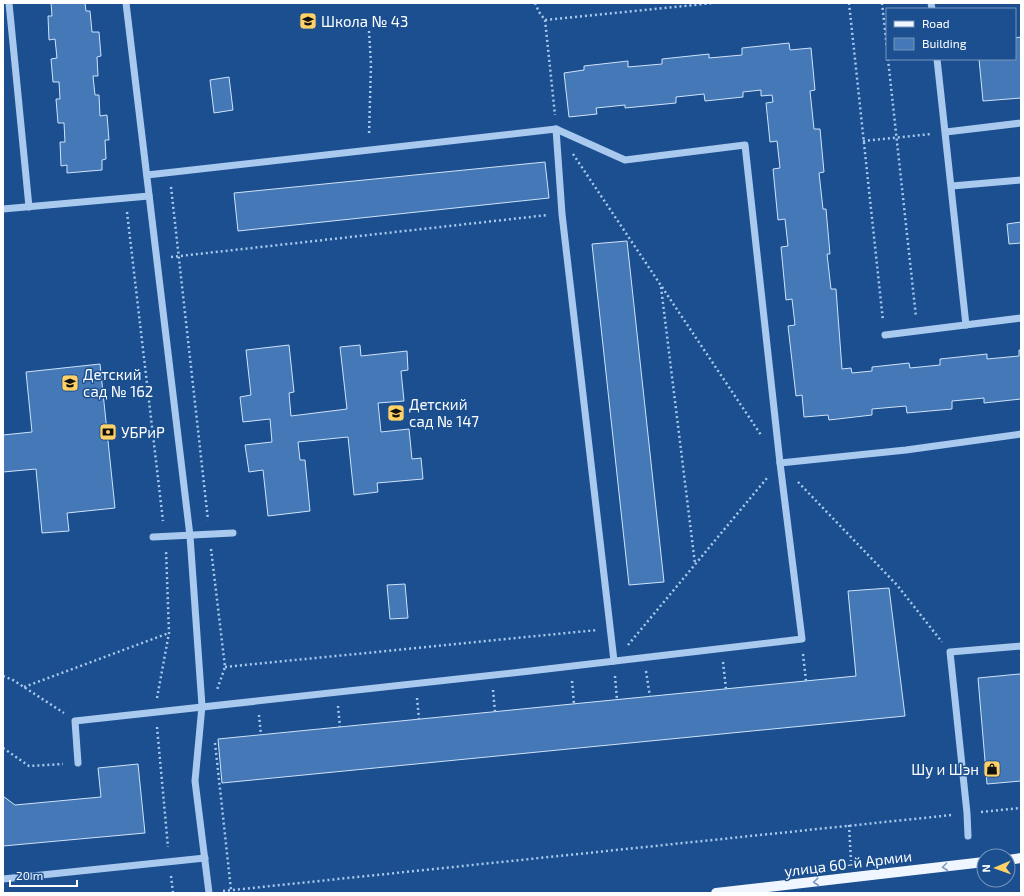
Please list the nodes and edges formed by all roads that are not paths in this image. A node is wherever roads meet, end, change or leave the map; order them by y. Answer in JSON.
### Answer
{"nodes":[{"id":1,"x":8,"y":3,"type":"edge"},
{"id":2,"x":126,"y":3,"type":"edge"},
{"id":3,"x":937,"y":60,"type":"edge"},
{"id":4,"x":1021,"y":123,"type":"edge"},
{"id":5,"x":556,"y":129,"type":"junction"},
{"id":6,"x":946,"y":132,"type":"junction"},
{"id":7,"x":147,"y":175,"type":"junction"},
{"id":8,"x":1021,"y":180,"type":"edge"},
{"id":9,"x":952,"y":186,"type":"junction"},
{"id":10,"x":149,"y":196,"type":"junction"},
{"id":11,"x":29,"y":207,"type":"junction"},
{"id":12,"x":3,"y":209,"type":"edge"},
{"id":13,"x":1021,"y":318,"type":"edge"},
{"id":14,"x":966,"y":325,"type":"junction"},
{"id":15,"x":884,"y":335,"type":"road end"},
{"id":16,"x":1021,"y":434,"type":"edge"},
{"id":17,"x":780,"y":463,"type":"junction"},
{"id":18,"x":233,"y":533,"type":"dead end"},
{"id":19,"x":190,"y":536,"type":"junction"},
{"id":20,"x":153,"y":537,"type":"dead end"},
{"id":21,"x":1021,"y":646,"type":"edge"},
{"id":22,"x":614,"y":661,"type":"junction"},
{"id":23,"x":202,"y":706,"type":"junction"},
{"id":24,"x":78,"y":763,"type":"road end"},
{"id":25,"x":968,"y":836,"type":"dead end"},
{"id":26,"x":205,"y":858,"type":"junction"},
{"id":27,"x":976,"y":863,"type":"edge"},
{"id":28,"x":3,"y":878,"type":"edge"},
{"id":29,"x":209,"y":892,"type":"edge"},
{"id":30,"x":716,"y":893,"type":"edge"}],
"edges":[{"from":1,"to":11,"type":"lane"},
{"from":2,"to":7,"type":"lane"},
{"from":3,"to":6,"type":"lane"},
{"from":4,"to":6,"type":"lane"},
{"from":5,"to":7,"type":"lane"},
{"from":5,"to":17,"type":"lane"},
{"from":5,"to":22,"type":"lane"},
{"from":6,"to":9,"type":"lane"},
{"from":7,"to":10,"type":"lane"},
{"from":8,"to":9,"type":"lane"},
{"from":9,"to":14,"type":"lane"},
{"from":10,"to":11,"type":"lane"},
{"from":10,"to":19,"type":"lane"},
{"from":11,"to":12,"type":"lane"},
{"from":13,"to":14,"type":"lane"},
{"from":14,"to":15,"type":"lane"},
{"from":16,"to":17,"type":"lane"},
{"from":17,"to":22,"type":"lane"},
{"from":18,"to":19,"type":"lane"},
{"from":19,"to":20,"type":"lane"},
{"from":19,"to":23,"type":"lane"},
{"from":21,"to":25,"type":"lane"},
{"from":22,"to":23,"type":"lane"},
{"from":23,"to":24,"type":"lane"},
{"from":23,"to":26,"type":"lane"},
{"from":26,"to":28,"type":"lane"},
{"from":26,"to":29,"type":"lane"},
{"from":27,"to":30,"type":"main road","name":"улица 60-й Армии","one_way":true}]}
